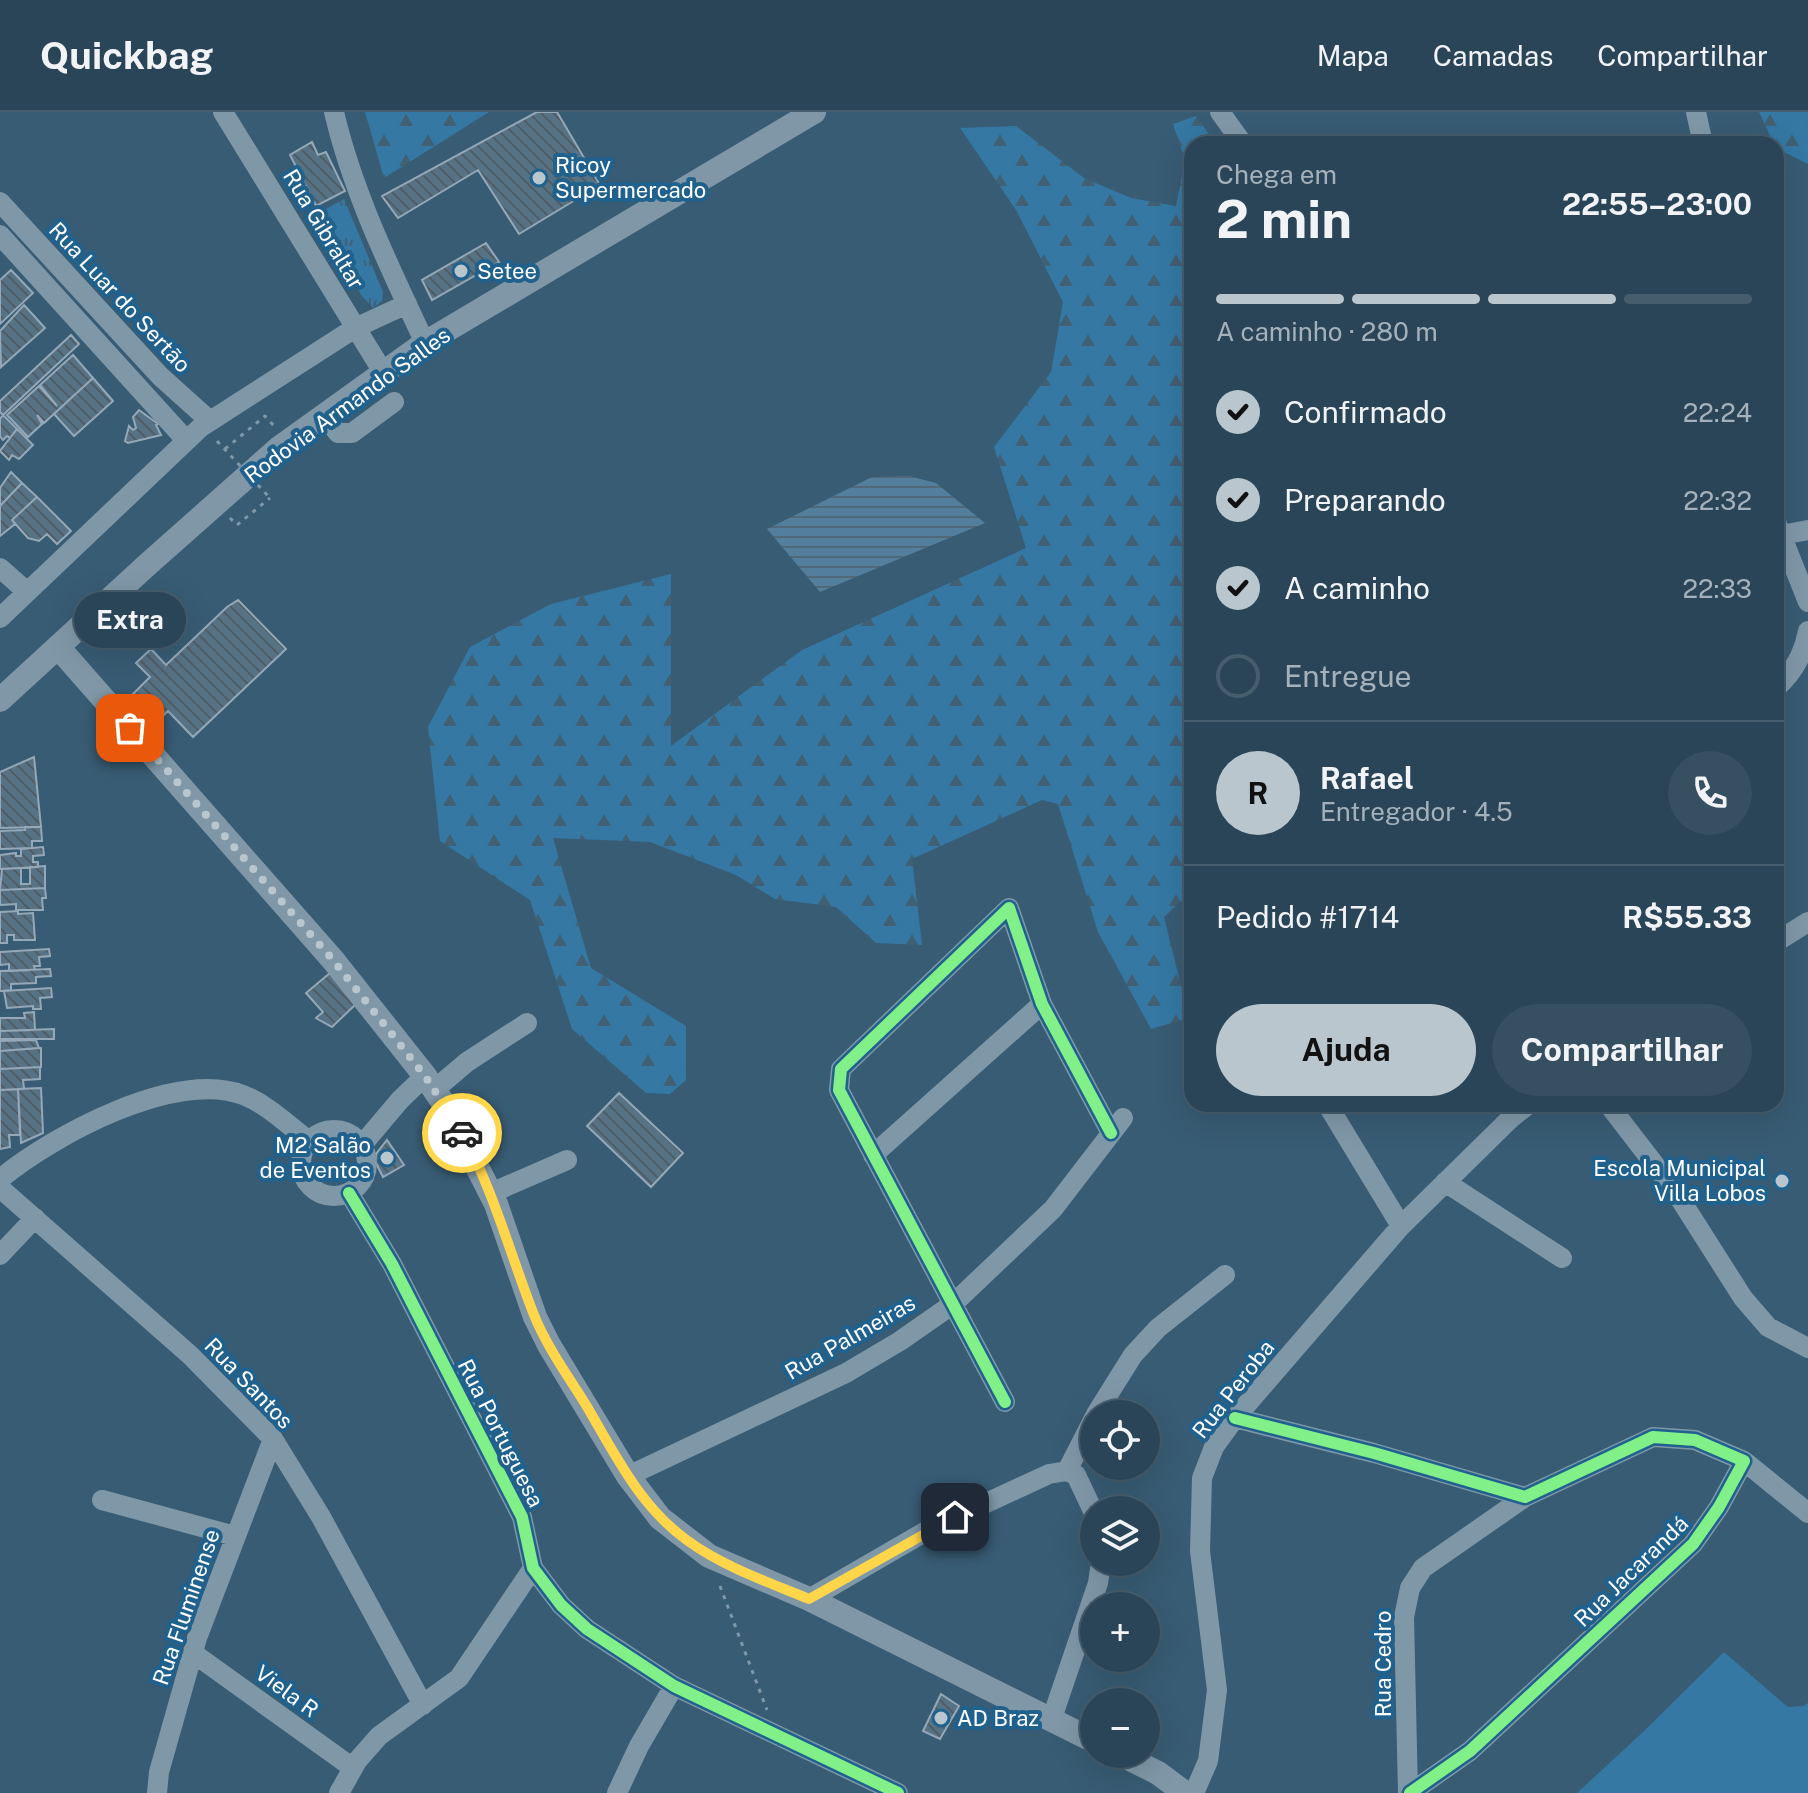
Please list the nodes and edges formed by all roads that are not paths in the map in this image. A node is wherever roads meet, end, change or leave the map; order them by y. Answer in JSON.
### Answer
{"nodes":[{"id":1,"x":223,"y":112,"type":"edge"},
{"id":2,"x":334,"y":112,"type":"edge"},
{"id":3,"x":814,"y":112,"type":"edge"},
{"id":4,"x":1220,"y":112,"type":"edge"},
{"id":5,"x":1696,"y":112,"type":"edge"},
{"id":6,"x":1237,"y":136,"type":"edge"},
{"id":7,"x":1701,"y":136,"type":"edge"},
{"id":8,"x":0,"y":202,"type":"edge"},
{"id":9,"x":0,"y":235,"type":"edge"},
{"id":10,"x":90,"y":301,"type":"junction"},
{"id":11,"x":407,"y":304,"type":"junction"},
{"id":12,"x":75,"y":318,"type":"junction"},
{"id":13,"x":355,"y":328,"type":"junction"},
{"id":14,"x":425,"y":343,"type":"junction"},
{"id":15,"x":383,"y":372,"type":"junction"},
{"id":16,"x":394,"y":402,"type":"dead end"},
{"id":17,"x":324,"y":416,"type":"junction"},
{"id":18,"x":210,"y":421,"type":"junction"},
{"id":19,"x":186,"y":440,"type":"junction"},
{"id":20,"x":1784,"y":529,"type":"edge"},
{"id":21,"x":1808,"y":530,"type":"edge"},
{"id":22,"x":1784,"y":538,"type":"edge"},
{"id":23,"x":0,"y":568,"type":"edge"},
{"id":24,"x":1804,"y":572,"type":"edge"},
{"id":25,"x":26,"y":591,"type":"junction"},
{"id":26,"x":1808,"y":602,"type":"edge"},
{"id":27,"x":0,"y":618,"type":"edge"},
{"id":28,"x":1808,"y":631,"type":"edge"},
{"id":29,"x":58,"y":647,"type":"junction"},
{"id":30,"x":1784,"y":681,"type":"edge"},
{"id":31,"x":0,"y":700,"type":"edge"},
{"id":32,"x":1808,"y":922,"type":"edge"},
{"id":33,"x":1784,"y":937,"type":"edge"},
{"id":34,"x":1042,"y":1004,"type":"junction"},
{"id":35,"x":527,"y":1023,"type":"dead end"},
{"id":36,"x":430,"y":1083,"type":"junction"},
{"id":37,"x":1332,"y":1112,"type":"edge"},
{"id":38,"x":1519,"y":1112,"type":"edge"},
{"id":39,"x":1614,"y":1112,"type":"edge"},
{"id":40,"x":309,"y":1141,"type":"junction"},
{"id":41,"x":362,"y":1145,"type":"junction"},
{"id":42,"x":873,"y":1155,"type":"junction"},
{"id":43,"x":567,"y":1160,"type":"dead end"},
{"id":44,"x":0,"y":1179,"type":"edge"},
{"id":45,"x":1445,"y":1182,"type":"junction"},
{"id":46,"x":0,"y":1188,"type":"edge"},
{"id":47,"x":349,"y":1193,"type":"junction"},
{"id":48,"x":491,"y":1193,"type":"junction"},
{"id":49,"x":35,"y":1218,"type":"junction"},
{"id":50,"x":1401,"y":1226,"type":"junction"},
{"id":51,"x":0,"y":1255,"type":"edge"},
{"id":52,"x":1562,"y":1258,"type":"dead end"},
{"id":53,"x":1225,"y":1275,"type":"dead end"},
{"id":54,"x":953,"y":1304,"type":"junction"},
{"id":55,"x":1808,"y":1348,"type":"edge"},
{"id":56,"x":1105,"y":1400,"type":"edge"},
{"id":57,"x":1005,"y":1402,"type":"dead end"},
{"id":58,"x":1235,"y":1418,"type":"junction"},
{"id":59,"x":273,"y":1439,"type":"junction"},
{"id":60,"x":1080,"y":1445,"type":"edge"},
{"id":61,"x":1744,"y":1461,"type":"junction"},
{"id":62,"x":1067,"y":1471,"type":"junction"},
{"id":63,"x":628,"y":1476,"type":"junction"},
{"id":64,"x":1086,"y":1496,"type":"edge"},
{"id":65,"x":1525,"y":1497,"type":"junction"},
{"id":66,"x":102,"y":1500,"type":"dead end"},
{"id":67,"x":1808,"y":1513,"type":"edge"},
{"id":68,"x":235,"y":1536,"type":"junction"},
{"id":69,"x":533,"y":1568,"type":"junction"},
{"id":70,"x":1098,"y":1576,"type":"edge"},
{"id":71,"x":809,"y":1599,"type":"junction"},
{"id":72,"x":193,"y":1653,"type":"junction"},
{"id":73,"x":674,"y":1686,"type":"junction"},
{"id":74,"x":423,"y":1705,"type":"junction"},
{"id":75,"x":1051,"y":1721,"type":"junction"},
{"id":76,"x":1080,"y":1734,"type":"edge"},
{"id":77,"x":1208,"y":1761,"type":"junction"},
{"id":78,"x":353,"y":1768,"type":"junction"},
{"id":79,"x":1148,"y":1768,"type":"edge"},
{"id":80,"x":157,"y":1793,"type":"edge"},
{"id":81,"x":339,"y":1793,"type":"edge"},
{"id":82,"x":617,"y":1793,"type":"edge"},
{"id":83,"x":898,"y":1793,"type":"edge"},
{"id":84,"x":1185,"y":1793,"type":"edge"},
{"id":85,"x":1194,"y":1793,"type":"edge"},
{"id":86,"x":1210,"y":1793,"type":"edge"},
{"id":87,"x":1409,"y":1793,"type":"edge"}],
"edges":[{"from":1,"to":13,"type":"street","name":"Rua Gibraltar"},
{"from":2,"to":11,"type":"street"},
{"from":3,"to":14,"type":"main road","name":"Rodovia Armando Salles"},
{"from":4,"to":6,"type":"street"},
{"from":5,"to":7,"type":"street"},
{"from":8,"to":10,"type":"street","name":"Rua Luar do Sertão"},
{"from":9,"to":12,"type":"street"},
{"from":10,"to":12,"type":"street"},
{"from":10,"to":18,"type":"street","name":"Rua Luar do Sertão"},
{"from":11,"to":13,"type":"street"},
{"from":11,"to":14,"type":"street"},
{"from":12,"to":19,"type":"street"},
{"from":13,"to":15,"type":"street","name":"Rua Gibraltar"},
{"from":13,"to":18,"type":"street"},
{"from":14,"to":15,"type":"main road","name":"Rodovia Armando Salles"},
{"from":15,"to":17,"type":"main road","name":"Rodovia Armando Salles"},
{"from":16,"to":17,"type":"street"},
{"from":17,"to":29,"type":"main road","name":"Rodovia Armando Salles"},
{"from":18,"to":19,"type":"street"},
{"from":19,"to":25,"type":"street"},
{"from":20,"to":21,"type":"street"},
{"from":22,"to":24,"type":"street"},
{"from":23,"to":25,"type":"street"},
{"from":24,"to":26,"type":"street"},
{"from":25,"to":27,"type":"street"},
{"from":28,"to":30,"type":"street"},
{"from":29,"to":31,"type":"main road","name":"Rodovia Armando Salles"},
{"from":29,"to":36,"type":"main road"},
{"from":32,"to":33,"type":"street"},
{"from":34,"to":42,"type":"street"},
{"from":34,"to":42,"type":"street"},
{"from":34,"to":54,"type":"street","name":"Rua Palmeiras"},
{"from":35,"to":36,"type":"street"},
{"from":36,"to":41,"type":"street"},
{"from":36,"to":48,"type":"main road"},
{"from":37,"to":50,"type":"street"},
{"from":38,"to":45,"type":"street","name":"Rua Peroba"},
{"from":39,"to":55,"type":"street"},
{"from":40,"to":41,"type":"street"},
{"from":40,"to":44,"type":"street"},
{"from":40,"to":47,"type":"street"},
{"from":41,"to":47,"type":"street"},
{"from":42,"to":54,"type":"street"},
{"from":43,"to":48,"type":"street"},
{"from":45,"to":50,"type":"street","name":"Rua Peroba"},
{"from":45,"to":52,"type":"street"},
{"from":46,"to":49,"type":"street","name":"Rua Santos"},
{"from":47,"to":69,"type":"street","name":"Rua Portuguesa"},
{"from":48,"to":63,"type":"main road"},
{"from":49,"to":51,"type":"street"},
{"from":49,"to":59,"type":"street","name":"Rua Santos"},
{"from":50,"to":58,"type":"street","name":"Rua Peroba"},
{"from":53,"to":56,"type":"street"},
{"from":54,"to":57,"type":"street"},
{"from":54,"to":63,"type":"street","name":"Rua Palmeiras"},
{"from":58,"to":65,"type":"street"},
{"from":58,"to":77,"type":"street","name":"Rua Peroba"},
{"from":59,"to":68,"type":"street","name":"Rua Fluminense"},
{"from":59,"to":74,"type":"street","name":"Rua Santos"},
{"from":60,"to":62,"type":"street"},
{"from":61,"to":65,"type":"street"},
{"from":61,"to":67,"type":"street"},
{"from":61,"to":87,"type":"street","name":"Rua Jacarandá"},
{"from":62,"to":64,"type":"street"},
{"from":62,"to":71,"type":"street"},
{"from":63,"to":71,"type":"main road"},
{"from":65,"to":87,"type":"street","name":"Rua Cedro"},
{"from":66,"to":68,"type":"street"},
{"from":68,"to":72,"type":"street","name":"Rua Fluminense"},
{"from":69,"to":73,"type":"street","name":"Rua Portuguesa"},
{"from":69,"to":74,"type":"street"},
{"from":70,"to":75,"type":"street"},
{"from":71,"to":75,"type":"main road"},
{"from":72,"to":78,"type":"street","name":"Viela R"},
{"from":72,"to":80,"type":"street","name":"Rua Fluminense"},
{"from":73,"to":82,"type":"street"},
{"from":73,"to":83,"type":"street","name":"Rua Portuguesa"},
{"from":74,"to":78,"type":"street"},
{"from":75,"to":76,"type":"main road"},
{"from":77,"to":85,"type":"street","name":"Rua Peroba"},
{"from":77,"to":86,"type":"street"},
{"from":78,"to":81,"type":"street"},
{"from":79,"to":84,"type":"main road"}]}
